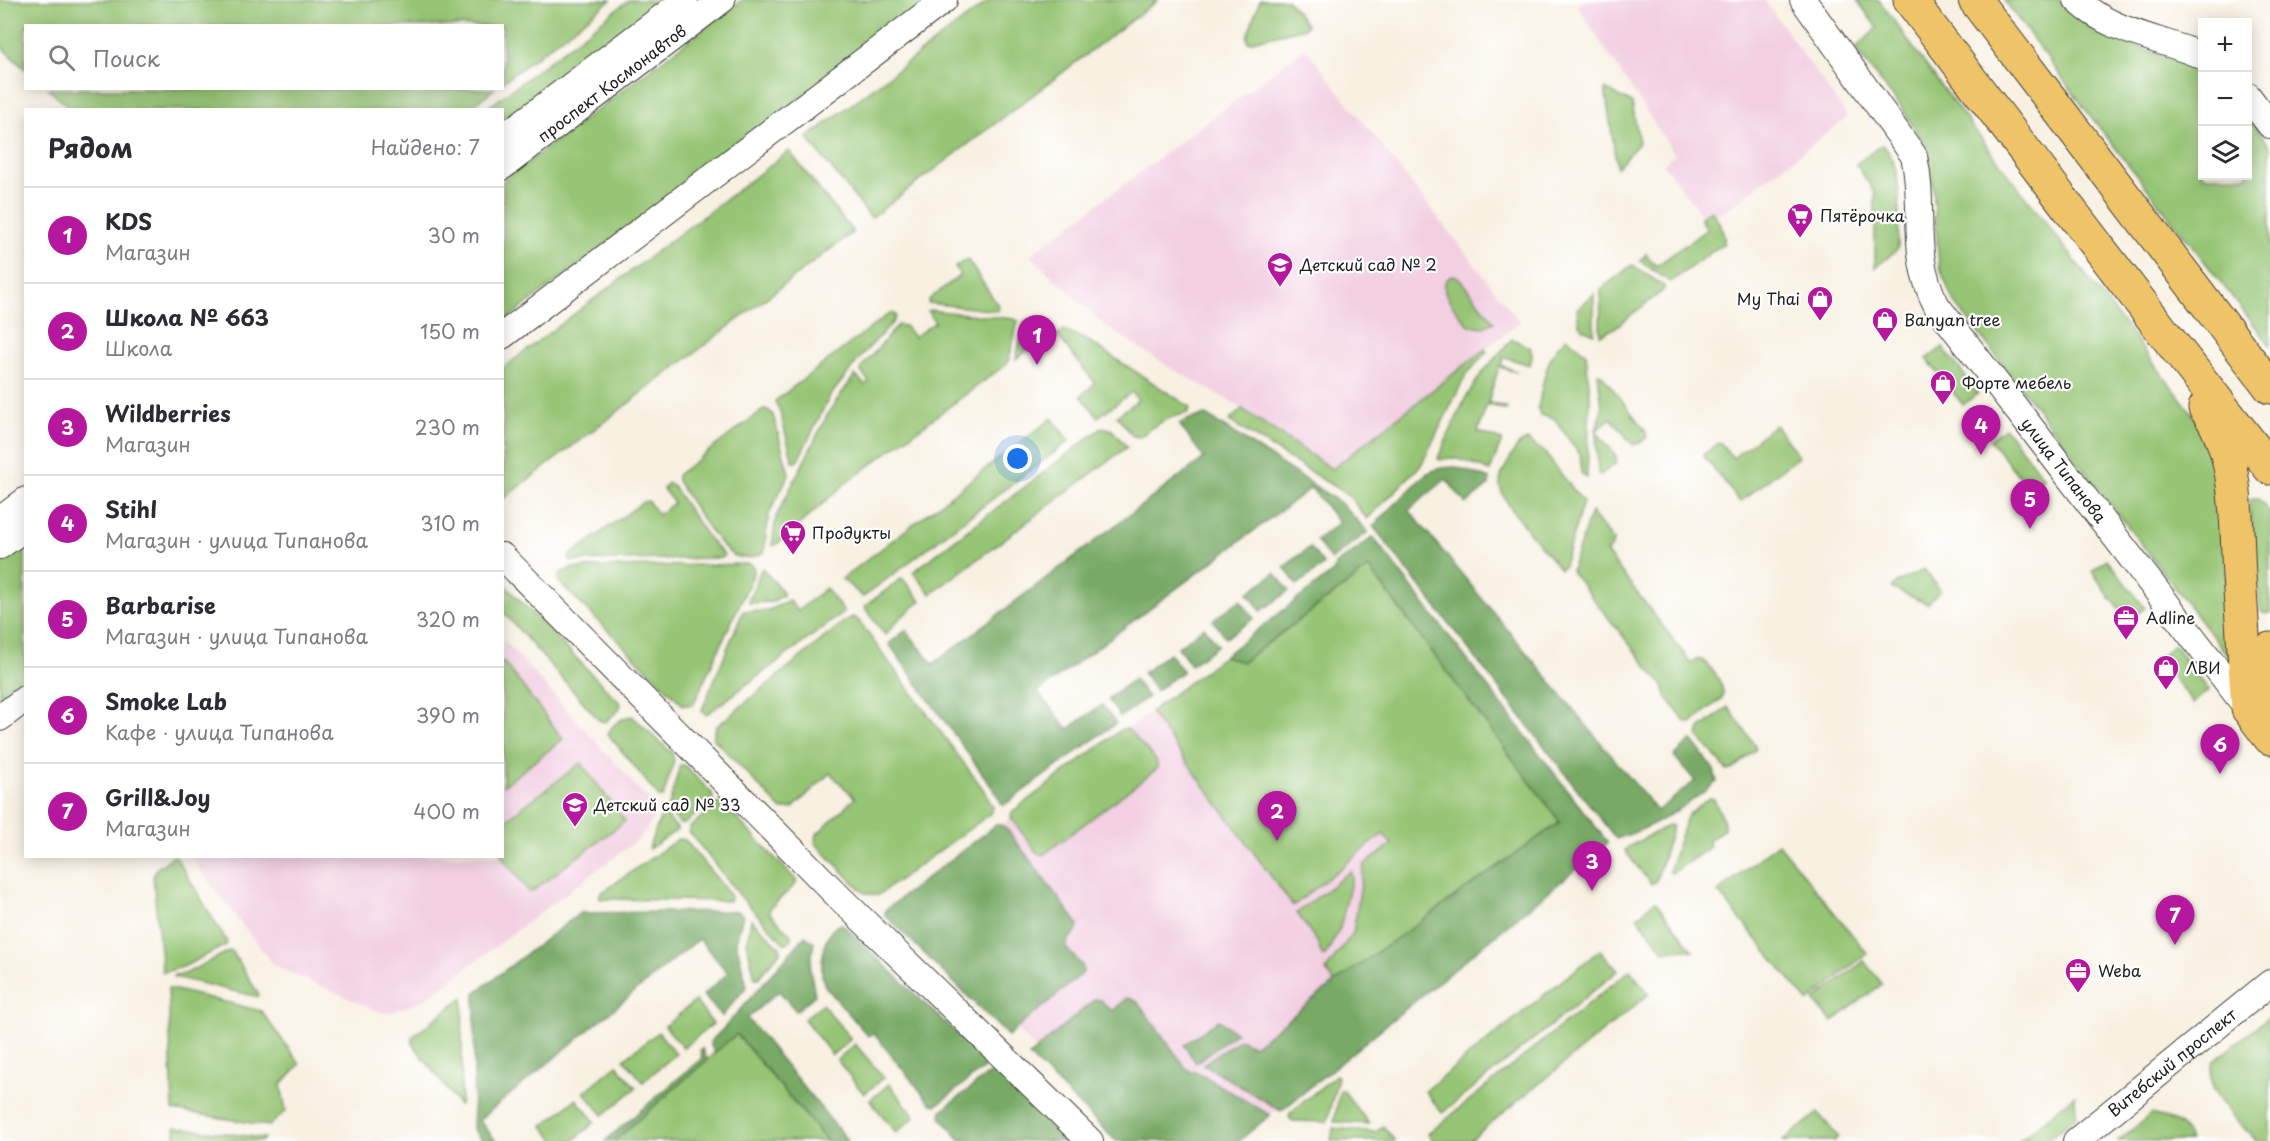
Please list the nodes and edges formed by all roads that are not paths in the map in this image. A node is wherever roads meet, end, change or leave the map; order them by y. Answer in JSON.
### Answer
{"nodes":[{"id":1,"x":684,"y":0,"type":"edge"},
{"id":2,"x":723,"y":0,"type":"edge"},
{"id":3,"x":944,"y":0,"type":"edge"},
{"id":4,"x":1803,"y":0,"type":"edge"},
{"id":5,"x":1910,"y":0,"type":"edge"},
{"id":6,"x":1975,"y":0,"type":"edge"},
{"id":7,"x":2077,"y":0,"type":"edge"},
{"id":8,"x":2198,"y":55,"type":"edge"},
{"id":9,"x":2252,"y":102,"type":"edge"},
{"id":10,"x":2270,"y":125,"type":"edge"},
{"id":11,"x":504,"y":136,"type":"edge"},
{"id":12,"x":504,"y":165,"type":"edge"},
{"id":13,"x":2208,"y":304,"type":"junction"},
{"id":14,"x":504,"y":334,"type":"edge"},
{"id":15,"x":2167,"y":337,"type":"junction"},
{"id":16,"x":2270,"y":365,"type":"edge"},
{"id":17,"x":2270,"y":387,"type":"edge"},
{"id":18,"x":2270,"y":468,"type":"edge"},
{"id":19,"x":24,"y":502,"type":"edge"},
{"id":20,"x":0,"y":520,"type":"edge"},
{"id":21,"x":24,"y":528,"type":"edge"},
{"id":22,"x":0,"y":546,"type":"edge"},
{"id":23,"x":504,"y":558,"type":"edge"},
{"id":24,"x":2270,"y":649,"type":"edge"},
{"id":25,"x":24,"y":700,"type":"edge"},
{"id":26,"x":0,"y":718,"type":"edge"},
{"id":27,"x":2262,"y":723,"type":"edge"},
{"id":28,"x":2270,"y":983,"type":"edge"},
{"id":29,"x":1089,"y":1141,"type":"edge"},
{"id":30,"x":2076,"y":1141,"type":"edge"}],
"edges":[{"from":1,"to":11,"type":"street","name":"проспект Космонавтов"},
{"from":2,"to":12,"type":"street","name":"проспект Космонавтов"},
{"from":3,"to":14,"type":"street"},
{"from":4,"to":27,"type":"street","name":"улица Типанова"},
{"from":5,"to":15,"type":"main road"},
{"from":6,"to":13,"type":"main road"},
{"from":7,"to":8,"type":"street"},
{"from":9,"to":10,"type":"street"},
{"from":13,"to":16,"type":"main road"},
{"from":13,"to":17,"type":"main road"},
{"from":15,"to":18,"type":"main road"},
{"from":15,"to":27,"type":"main road"},
{"from":19,"to":20,"type":"street"},
{"from":21,"to":22,"type":"street"},
{"from":23,"to":29,"type":"street"},
{"from":24,"to":27,"type":"main road"},
{"from":25,"to":26,"type":"street"},
{"from":28,"to":30,"type":"street","name":"Витебский проспект"}]}
